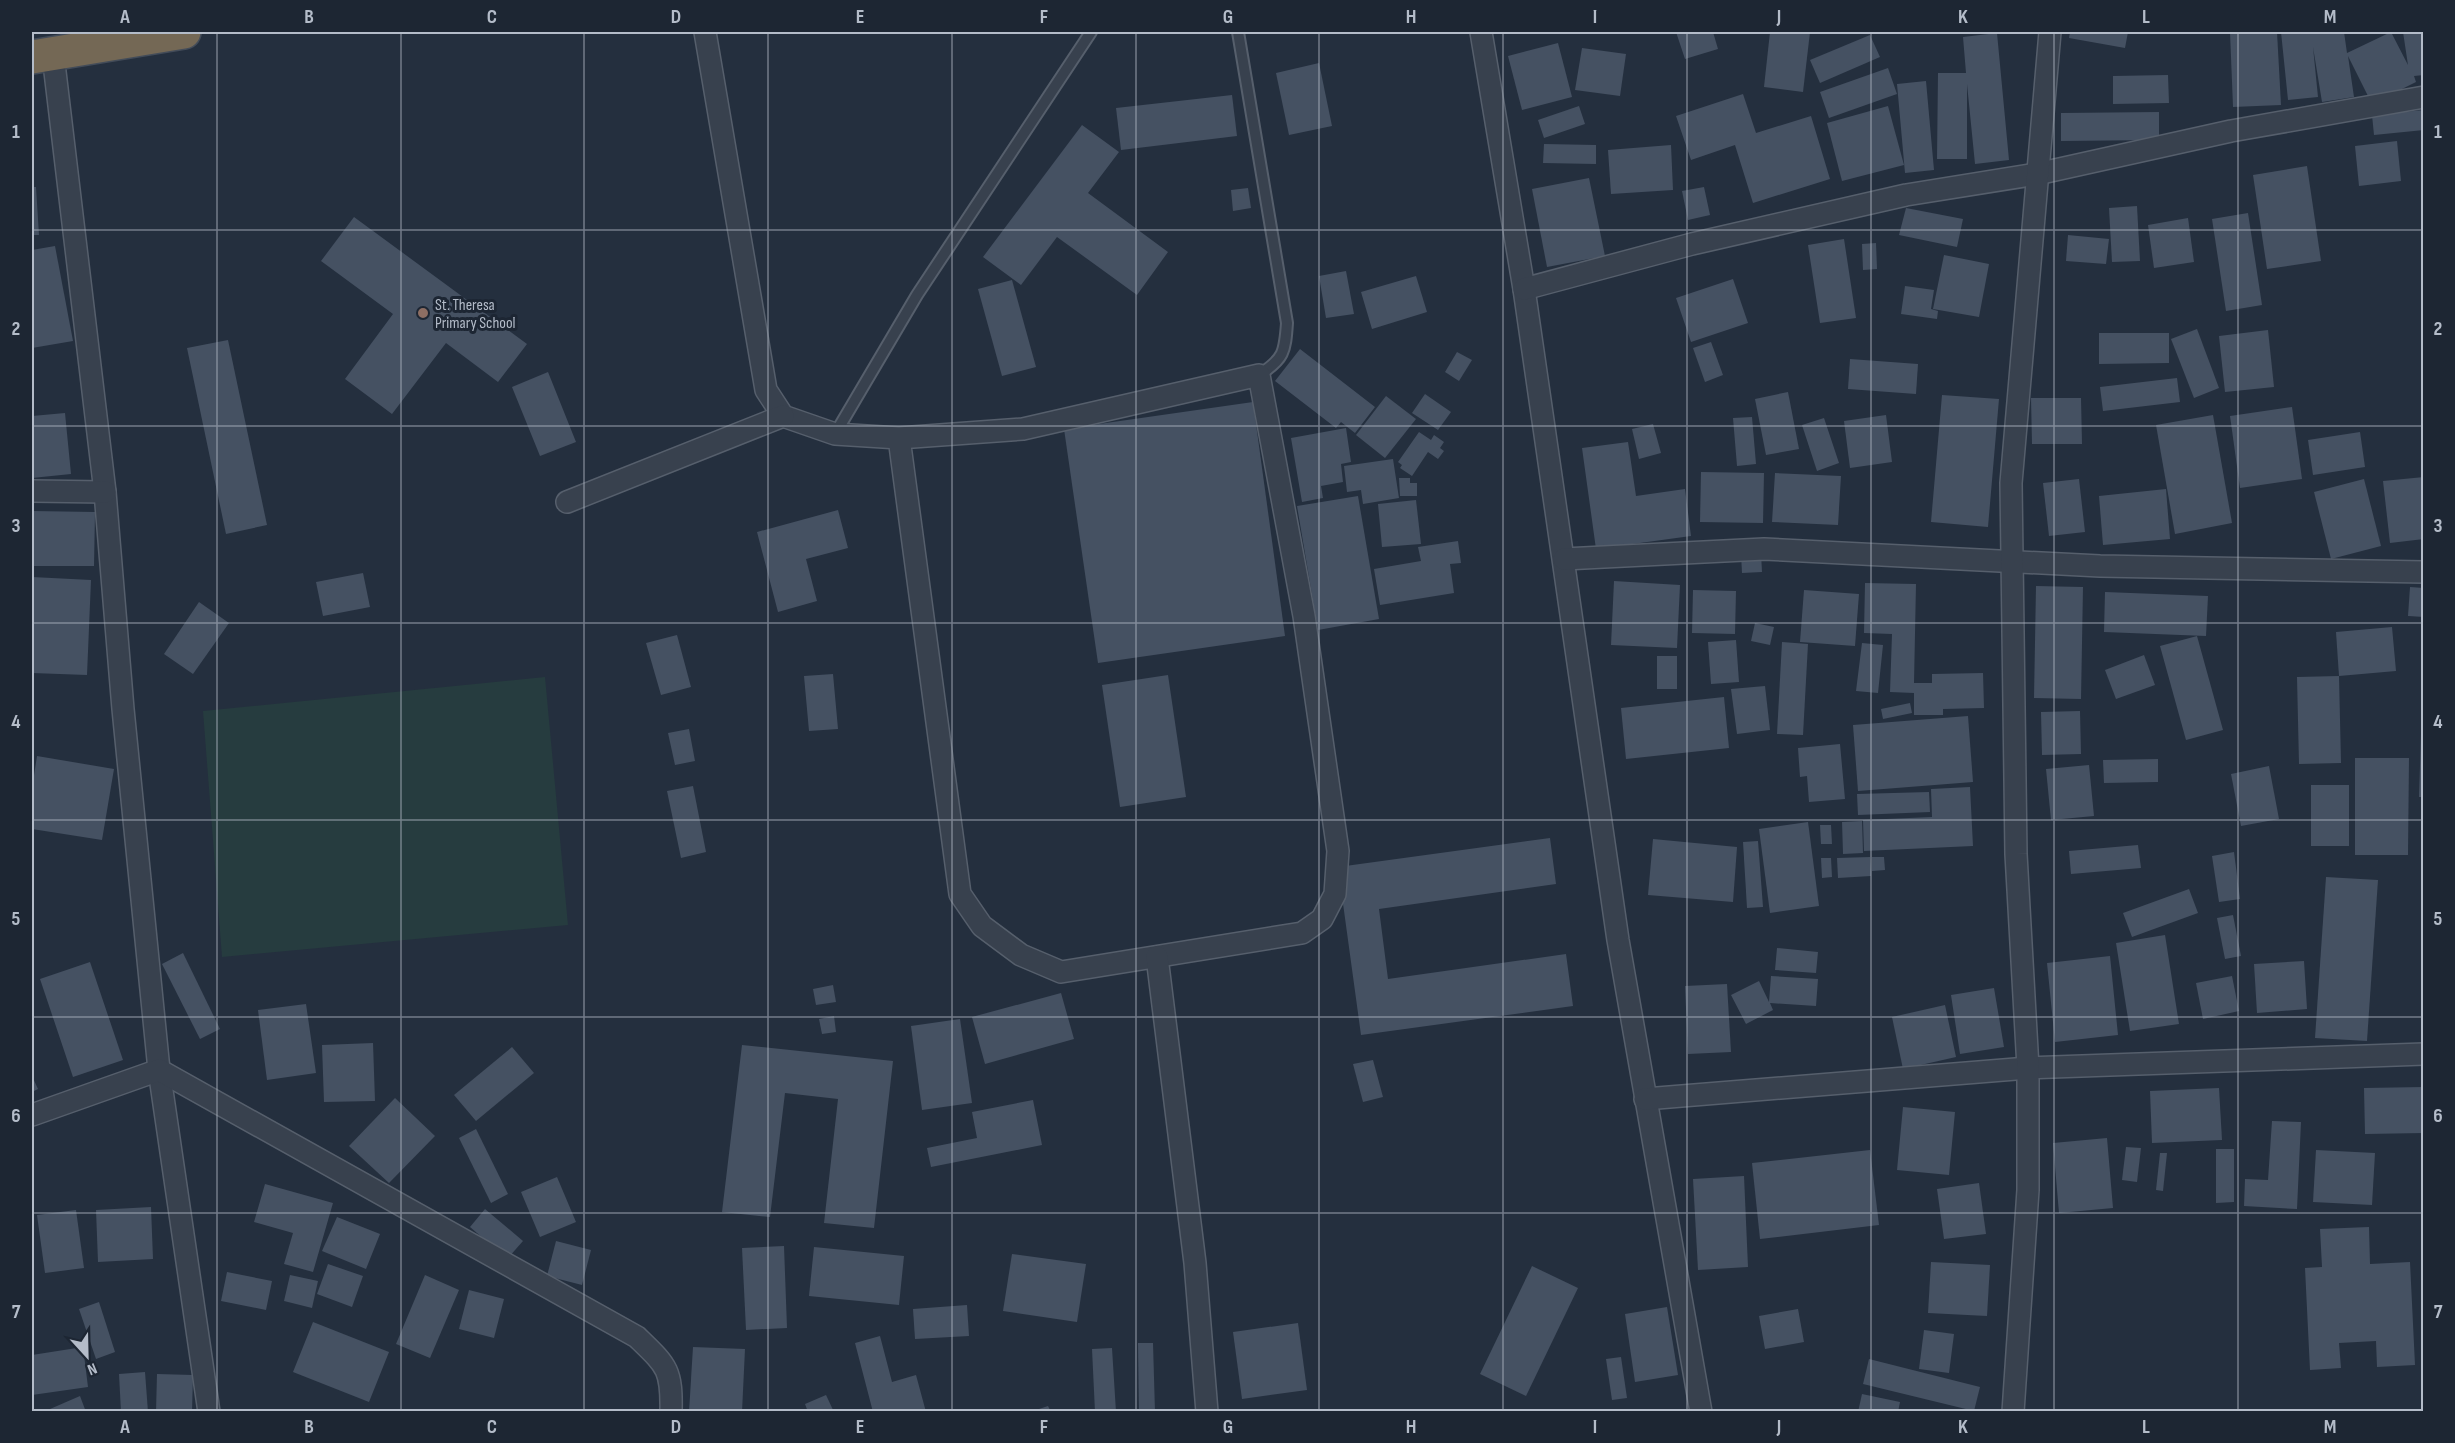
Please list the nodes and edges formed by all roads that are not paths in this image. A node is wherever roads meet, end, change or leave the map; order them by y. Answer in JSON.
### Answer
{"nodes":[{"id":1,"x":184,"y":32,"type":"edge"},
{"id":2,"x":705,"y":32,"type":"edge"},
{"id":3,"x":1091,"y":32,"type":"edge"},
{"id":4,"x":1238,"y":32,"type":"edge"},
{"id":5,"x":1480,"y":32,"type":"edge"},
{"id":6,"x":2050,"y":32,"type":"edge"},
{"id":7,"x":42,"y":56,"type":"edge"},
{"id":8,"x":2424,"y":97,"type":"edge"},
{"id":9,"x":2037,"y":174,"type":"junction"},
{"id":10,"x":1524,"y":289,"type":"junction"},
{"id":11,"x":1259,"y":375,"type":"junction"},
{"id":12,"x":783,"y":416,"type":"junction"},
{"id":13,"x":835,"y":434,"type":"junction"},
{"id":14,"x":899,"y":438,"type":"junction"},
{"id":15,"x":32,"y":491,"type":"edge"},
{"id":16,"x":105,"y":492,"type":"junction"},
{"id":17,"x":567,"y":502,"type":"dead end"},
{"id":18,"x":1564,"y":560,"type":"junction"},
{"id":19,"x":2013,"y":561,"type":"junction"},
{"id":20,"x":2424,"y":572,"type":"edge"},
{"id":21,"x":1157,"y":957,"type":"junction"},
{"id":22,"x":2424,"y":1054,"type":"edge"},
{"id":23,"x":2028,"y":1068,"type":"junction"},
{"id":24,"x":159,"y":1070,"type":"junction"},
{"id":25,"x":1644,"y":1100,"type":"junction"},
{"id":26,"x":32,"y":1115,"type":"edge"},
{"id":27,"x":209,"y":1412,"type":"edge"},
{"id":28,"x":671,"y":1412,"type":"edge"},
{"id":29,"x":1207,"y":1412,"type":"edge"},
{"id":30,"x":1701,"y":1412,"type":"edge"},
{"id":31,"x":2013,"y":1412,"type":"edge"}],
"edges":[{"from":1,"to":7,"type":"highway"},
{"from":2,"to":12,"type":"street"},
{"from":3,"to":13,"type":"lane"},
{"from":4,"to":11,"type":"lane"},
{"from":5,"to":10,"type":"street"},
{"from":6,"to":9,"type":"street"},
{"from":7,"to":16,"type":"street"},
{"from":8,"to":9,"type":"street"},
{"from":9,"to":10,"type":"street"},
{"from":9,"to":19,"type":"street"},
{"from":10,"to":18,"type":"street"},
{"from":11,"to":14,"type":"street"},
{"from":11,"to":21,"type":"street"},
{"from":12,"to":13,"type":"street"},
{"from":12,"to":17,"type":"street"},
{"from":13,"to":14,"type":"street"},
{"from":14,"to":21,"type":"street"},
{"from":15,"to":16,"type":"street"},
{"from":16,"to":24,"type":"street"},
{"from":18,"to":19,"type":"street"},
{"from":18,"to":25,"type":"street"},
{"from":19,"to":20,"type":"street"},
{"from":19,"to":23,"type":"street"},
{"from":21,"to":29,"type":"street"},
{"from":22,"to":23,"type":"street"},
{"from":23,"to":25,"type":"street"},
{"from":23,"to":31,"type":"street"},
{"from":24,"to":26,"type":"street"},
{"from":24,"to":27,"type":"street"},
{"from":24,"to":28,"type":"street"},
{"from":25,"to":30,"type":"street"}]}
